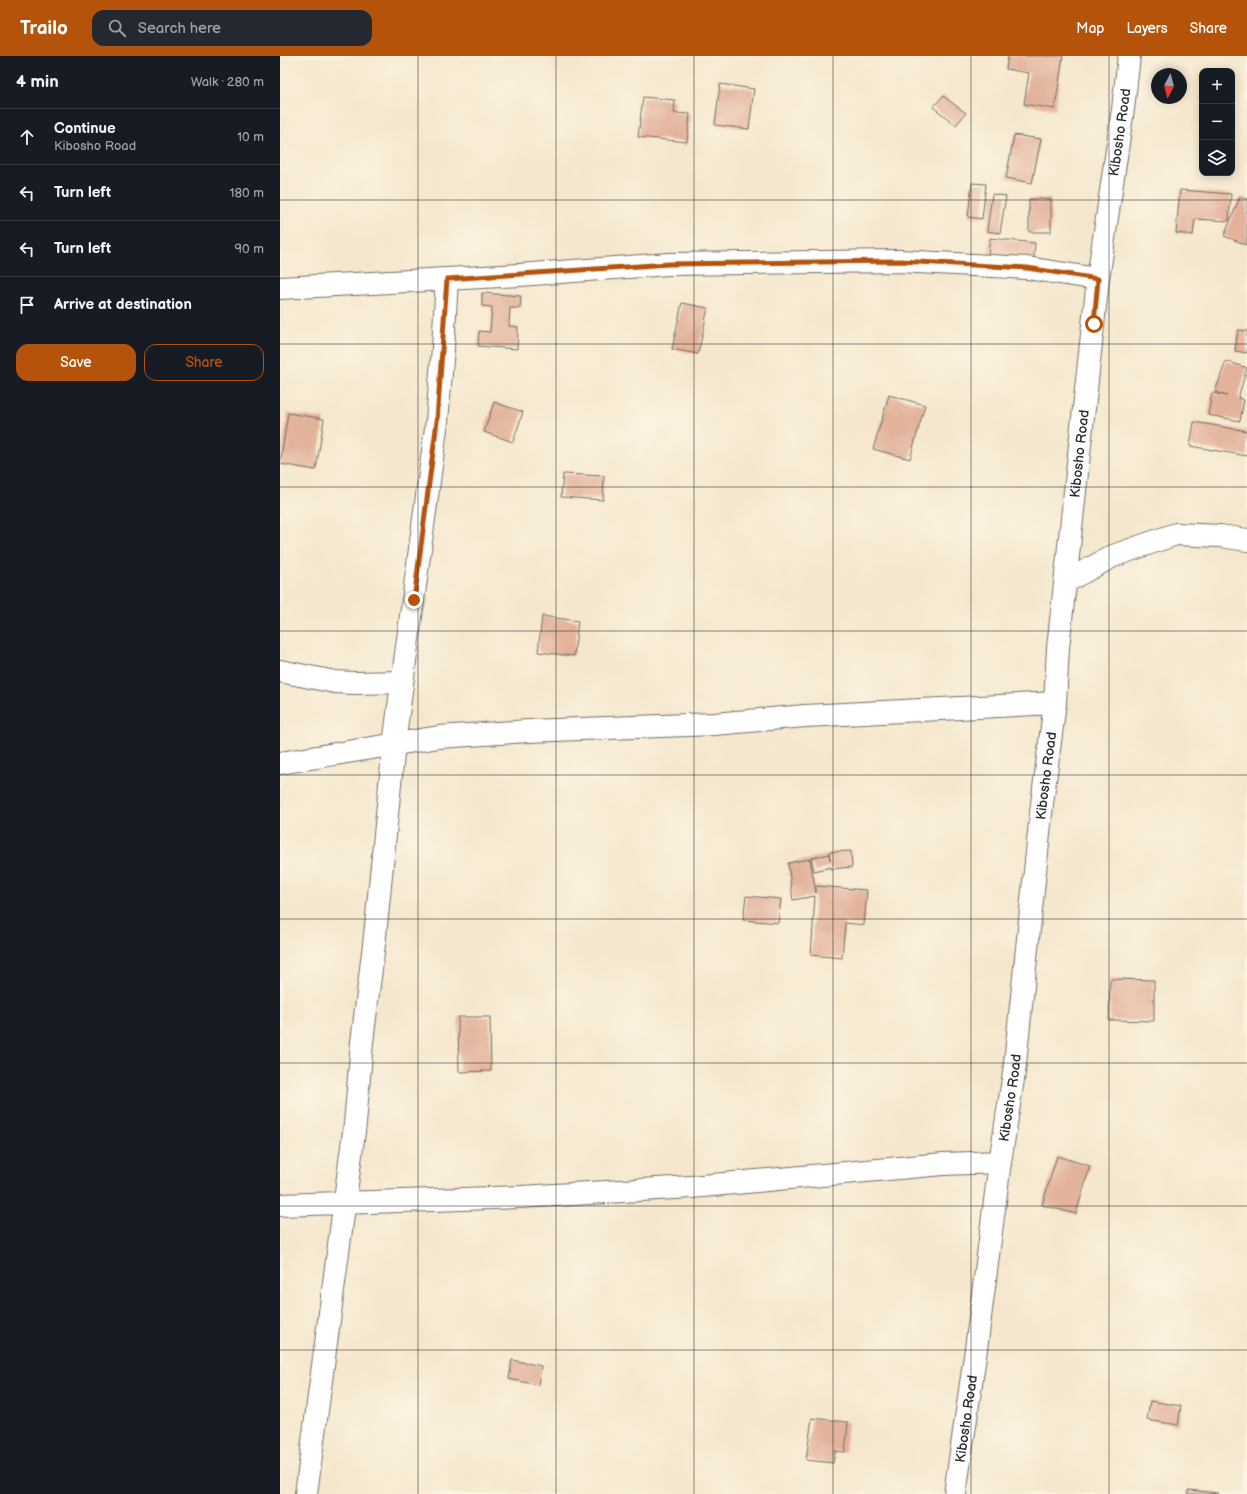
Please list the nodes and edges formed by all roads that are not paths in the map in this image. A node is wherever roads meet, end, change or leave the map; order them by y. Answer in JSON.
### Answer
{"nodes":[{"id":1,"x":1128,"y":56,"type":"edge"},
{"id":2,"x":447,"y":279,"type":"junction"},
{"id":3,"x":1098,"y":279,"type":"junction"},
{"id":4,"x":280,"y":288,"type":"edge"},
{"id":5,"x":1247,"y":540,"type":"edge"},
{"id":6,"x":1065,"y":582,"type":"junction"},
{"id":7,"x":280,"y":671,"type":"edge"},
{"id":8,"x":402,"y":682,"type":"junction"},
{"id":9,"x":1054,"y":703,"type":"junction"},
{"id":10,"x":394,"y":744,"type":"junction"},
{"id":11,"x":280,"y":763,"type":"edge"},
{"id":12,"x":1000,"y":1162,"type":"junction"},
{"id":13,"x":345,"y":1204,"type":"junction"},
{"id":14,"x":280,"y":1205,"type":"edge"},
{"id":15,"x":306,"y":1494,"type":"edge"},
{"id":16,"x":955,"y":1494,"type":"edge"}],
"edges":[{"from":1,"to":3,"type":"street","name":"Kibosho Road"},
{"from":2,"to":3,"type":"street"},
{"from":2,"to":4,"type":"street"},
{"from":2,"to":8,"type":"street"},
{"from":3,"to":6,"type":"street","name":"Kibosho Road"},
{"from":5,"to":6,"type":"street"},
{"from":6,"to":9,"type":"street","name":"Kibosho Road"},
{"from":7,"to":8,"type":"street"},
{"from":8,"to":10,"type":"street"},
{"from":9,"to":10,"type":"street"},
{"from":9,"to":12,"type":"street","name":"Kibosho Road"},
{"from":10,"to":11,"type":"street"},
{"from":10,"to":13,"type":"street"},
{"from":12,"to":13,"type":"street"},
{"from":12,"to":16,"type":"street","name":"Kibosho Road"},
{"from":13,"to":14,"type":"street"},
{"from":13,"to":15,"type":"street"}]}
